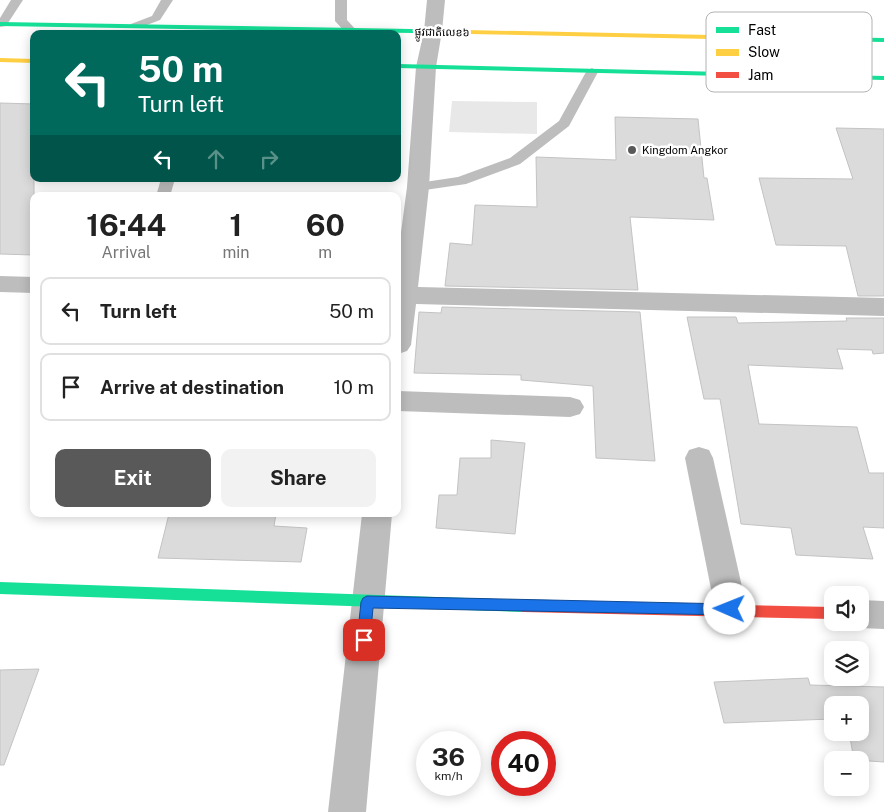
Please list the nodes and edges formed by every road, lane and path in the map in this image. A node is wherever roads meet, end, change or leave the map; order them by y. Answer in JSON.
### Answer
{"nodes":[{"id":1,"x":17,"y":0,"type":"edge"},
{"id":2,"x":167,"y":0,"type":"edge"},
{"id":3,"x":341,"y":0,"type":"edge"},
{"id":4,"x":436,"y":0,"type":"edge"},
{"id":5,"x":1,"y":24,"type":"edge"},
{"id":6,"x":135,"y":26,"type":"junction"},
{"id":7,"x":308,"y":30,"type":"edge"},
{"id":8,"x":350,"y":30,"type":"edge"},
{"id":9,"x":401,"y":31,"type":"edge"},
{"id":10,"x":434,"y":31,"type":"junction"},
{"id":11,"x":706,"y":36,"type":"edge"},
{"id":12,"x":0,"y":60,"type":"edge"},
{"id":13,"x":30,"y":61,"type":"edge"},
{"id":14,"x":401,"y":66,"type":"edge"},
{"id":15,"x":426,"y":67,"type":"junction"},
{"id":16,"x":592,"y":72,"type":"junction"},
{"id":17,"x":706,"y":74,"type":"edge"},
{"id":18,"x":418,"y":187,"type":"junction"},
{"id":19,"x":0,"y":284,"type":"edge"},
{"id":20,"x":30,"y":285,"type":"edge"},
{"id":21,"x":401,"y":295,"type":"edge"},
{"id":22,"x":884,"y":307,"type":"edge"},
{"id":23,"x":401,"y":401,"type":"edge"},
{"id":24,"x":570,"y":407,"type":"dead end"},
{"id":25,"x":699,"y":458,"type":"dead end"},
{"id":26,"x":377,"y":517,"type":"edge"},
{"id":27,"x":0,"y":588,"type":"edge"},
{"id":28,"x":367,"y":602,"type":"junction"},
{"id":29,"x":730,"y":609,"type":"junction"},
{"id":30,"x":824,"y":613,"type":"edge"},
{"id":31,"x":869,"y":614,"type":"edge"},
{"id":32,"x":884,"y":615,"type":"edge"},
{"id":33,"x":347,"y":812,"type":"edge"}],
"edges":[{"from":1,"to":5,"type":"lane"},
{"from":2,"to":6,"type":"lane"},
{"from":3,"to":8,"type":"lane"},
{"from":4,"to":10,"type":"street"},
{"from":5,"to":6,"type":"main road","name":"ផ្លូវជាតិលេខ៦"},
{"from":6,"to":7,"type":"main road","name":"ផ្លូវជាតិលេខ៦"},
{"from":9,"to":10,"type":"main road","name":"ផ្លូវជាតិលេខ៦"},
{"from":10,"to":11,"type":"main road","name":"ផ្លូវជាតិលេខ៦"},
{"from":10,"to":15,"type":"street"},
{"from":12,"to":13,"type":"main road"},
{"from":14,"to":15,"type":"main road"},
{"from":15,"to":16,"type":"main road"},
{"from":15,"to":18,"type":"street"},
{"from":16,"to":17,"type":"main road"},
{"from":16,"to":18,"type":"lane"},
{"from":18,"to":21,"type":"street"},
{"from":19,"to":20,"type":"street"},
{"from":21,"to":22,"type":"street"},
{"from":23,"to":24,"type":"street"},
{"from":25,"to":29,"type":"street"},
{"from":26,"to":28,"type":"street"},
{"from":27,"to":28,"type":"main road"},
{"from":28,"to":29,"type":"main road"},
{"from":28,"to":33,"type":"street"},
{"from":29,"to":30,"type":"main road"},
{"from":31,"to":32,"type":"street"}]}
